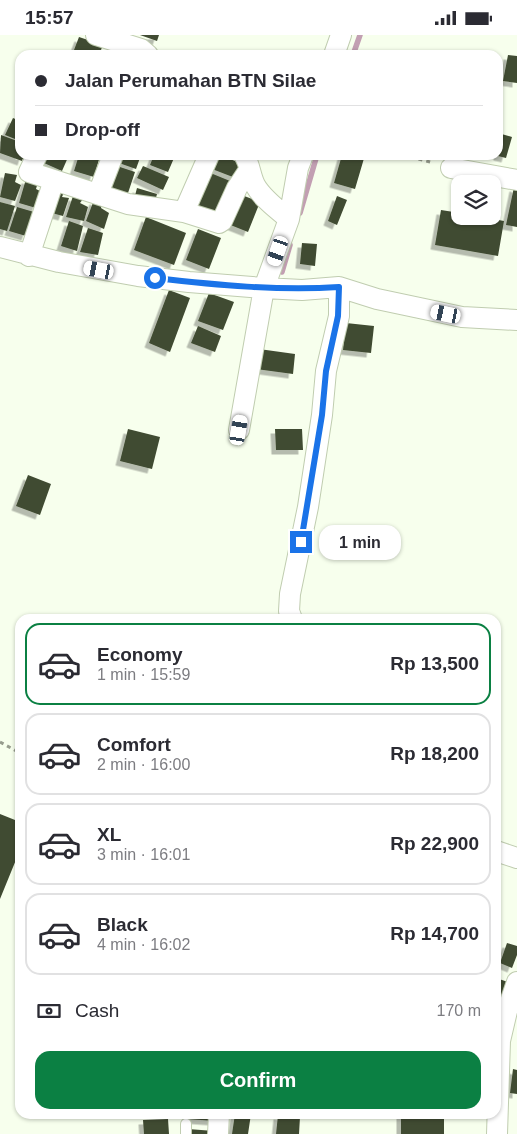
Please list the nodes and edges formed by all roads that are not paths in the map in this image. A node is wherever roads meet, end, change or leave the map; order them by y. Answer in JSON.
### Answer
{"nodes":[{"id":1,"x":96,"y":35,"type":"edge"},
{"id":2,"x":340,"y":35,"type":"edge"},
{"id":3,"x":142,"y":50,"type":"edge"},
{"id":4,"x":336,"y":50,"type":"edge"},
{"id":5,"x":36,"y":160,"type":"edge"},
{"id":6,"x":111,"y":160,"type":"edge"},
{"id":7,"x":207,"y":160,"type":"edge"},
{"id":8,"x":301,"y":160,"type":"edge"},
{"id":9,"x":247,"y":162,"type":"edge"},
{"id":10,"x":451,"y":168,"type":"road end"},
{"id":11,"x":54,"y":179,"type":"junction"},
{"id":12,"x":517,"y":180,"type":"edge"},
{"id":13,"x":98,"y":194,"type":"junction"},
{"id":14,"x":184,"y":212,"type":"junction"},
{"id":15,"x":289,"y":219,"type":"junction"},
{"id":16,"x":0,"y":247,"type":"edge"},
{"id":17,"x":29,"y":256,"type":"junction"},
{"id":18,"x":339,"y":287,"type":"junction"},
{"id":19,"x":264,"y":288,"type":"junction"},
{"id":20,"x":517,"y":320,"type":"edge"},
{"id":21,"x":239,"y":430,"type":"dead end"},
{"id":22,"x":290,"y":614,"type":"edge"},
{"id":23,"x":501,"y":853,"type":"edge"},
{"id":24,"x":517,"y":858,"type":"edge"},
{"id":25,"x":517,"y":982,"type":"edge"},
{"id":26,"x":503,"y":1044,"type":"edge"},
{"id":27,"x":501,"y":1074,"type":"edge"},
{"id":28,"x":219,"y":1119,"type":"edge"},
{"id":29,"x":498,"y":1119,"type":"edge"},
{"id":30,"x":218,"y":1134,"type":"edge"},
{"id":31,"x":497,"y":1134,"type":"edge"}],
"edges":[{"from":1,"to":3,"type":"street"},
{"from":2,"to":4,"type":"street"},
{"from":5,"to":11,"type":"street"},
{"from":6,"to":13,"type":"street"},
{"from":7,"to":14,"type":"street"},
{"from":8,"to":15,"type":"street"},
{"from":9,"to":14,"type":"street"},
{"from":9,"to":15,"type":"street"},
{"from":10,"to":12,"type":"street"},
{"from":11,"to":13,"type":"street"},
{"from":11,"to":17,"type":"street"},
{"from":13,"to":14,"type":"street"},
{"from":15,"to":19,"type":"street"},
{"from":16,"to":17,"type":"street"},
{"from":17,"to":19,"type":"street"},
{"from":18,"to":19,"type":"street"},
{"from":18,"to":20,"type":"street"},
{"from":18,"to":22,"type":"street"},
{"from":19,"to":21,"type":"street"},
{"from":23,"to":24,"type":"street"},
{"from":25,"to":26,"type":"street"},
{"from":26,"to":27,"type":"street"},
{"from":28,"to":30,"type":"street"},
{"from":29,"to":31,"type":"street"}]}
